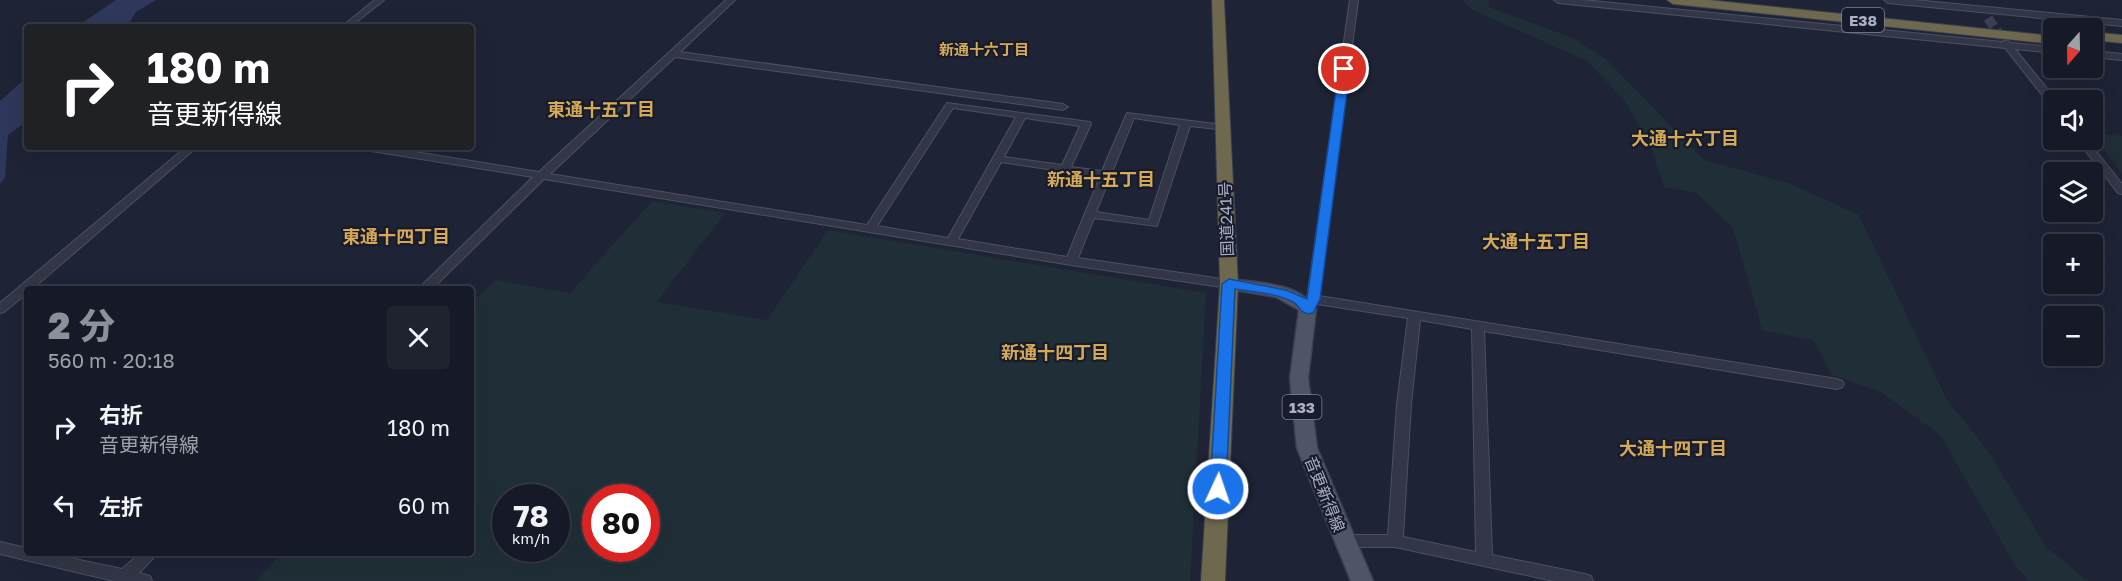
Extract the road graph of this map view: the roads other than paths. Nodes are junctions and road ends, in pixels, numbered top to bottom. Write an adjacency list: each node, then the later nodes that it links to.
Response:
1 (380, 0): 13 (street)
2 (731, 0): 22 (street)
3 (1218, 0): 29 (highway, 国道241号)
4 (1354, 0): 46 (street)
5 (1558, 0): 9 (street)
6 (1734, 0): 14 (highway, E38)
7 (1888, 0): 10 (street)
8 (1974, 0): 10 (street)
9 (1678, 5): 16 (highway, E38); 18 (street)
10 (1981, 8): 11 (street); 12 (street)
11 (1988, 18)
12 (2122, 23)
13 (349, 24)
14 (2043, 31)
15 (2103, 37): 17 (highway)
16 (2043, 39)
17 (2122, 39)
18 (2004, 41): 21 (street); 25 (street)
19 (2103, 45): 20 (highway)
20 (2122, 47)
21 (2043, 48)
22 (675, 54): 26 (street); 35 (street)
23 (2103, 55): 24 (street)
24 (2122, 57)
25 (2043, 90)
26 (1063, 107)
27 (1022, 116): 33 (street); 34 (street); 39 (street)
28 (1186, 123): 29 (street); 36 (street); 38 (street)
29 (1223, 128): 42 (highway, 国道241号)
30 (188, 150): 43 (street)
31 (384, 150): 35 (street)
32 (2090, 150): 37 (street)
33 (999, 159): 34 (street); 40 (street)
34 (1065, 169): 36 (street)
35 (542, 175): 39 (street); 44 (street)
36 (1107, 176): 38 (street)
37 (2122, 191)
38 (1090, 214): 41 (street)
39 (870, 228): 40 (street)
40 (952, 240): 41 (street)
41 (1071, 261): 42 (street)
42 (1229, 284): 46 (main road); 60 (highway, 国道241号)
43 (27, 286)
44 (427, 286)
45 (24, 289): 47 (street)
46 (1311, 304): 48 (street); 51 (main road, 音更新得線 / 133)
47 (0, 309)
48 (1414, 316): 49 (street); 52 (street)
49 (1478, 327): 50 (street); 57 (street)
50 (1837, 384)
51 (1344, 541): 52 (street); 61 (main road, 音更新得線 / 133)
52 (1395, 541): 57 (street)
53 (0, 548): 54 (street)
54 (24, 554)
55 (31, 556): 58 (street)
56 (147, 556): 58 (street)
57 (1484, 560): 62 (street)
58 (122, 579): 59 (street)
59 (144, 581)
60 (1213, 581)
61 (1362, 581)
62 (1585, 581)

